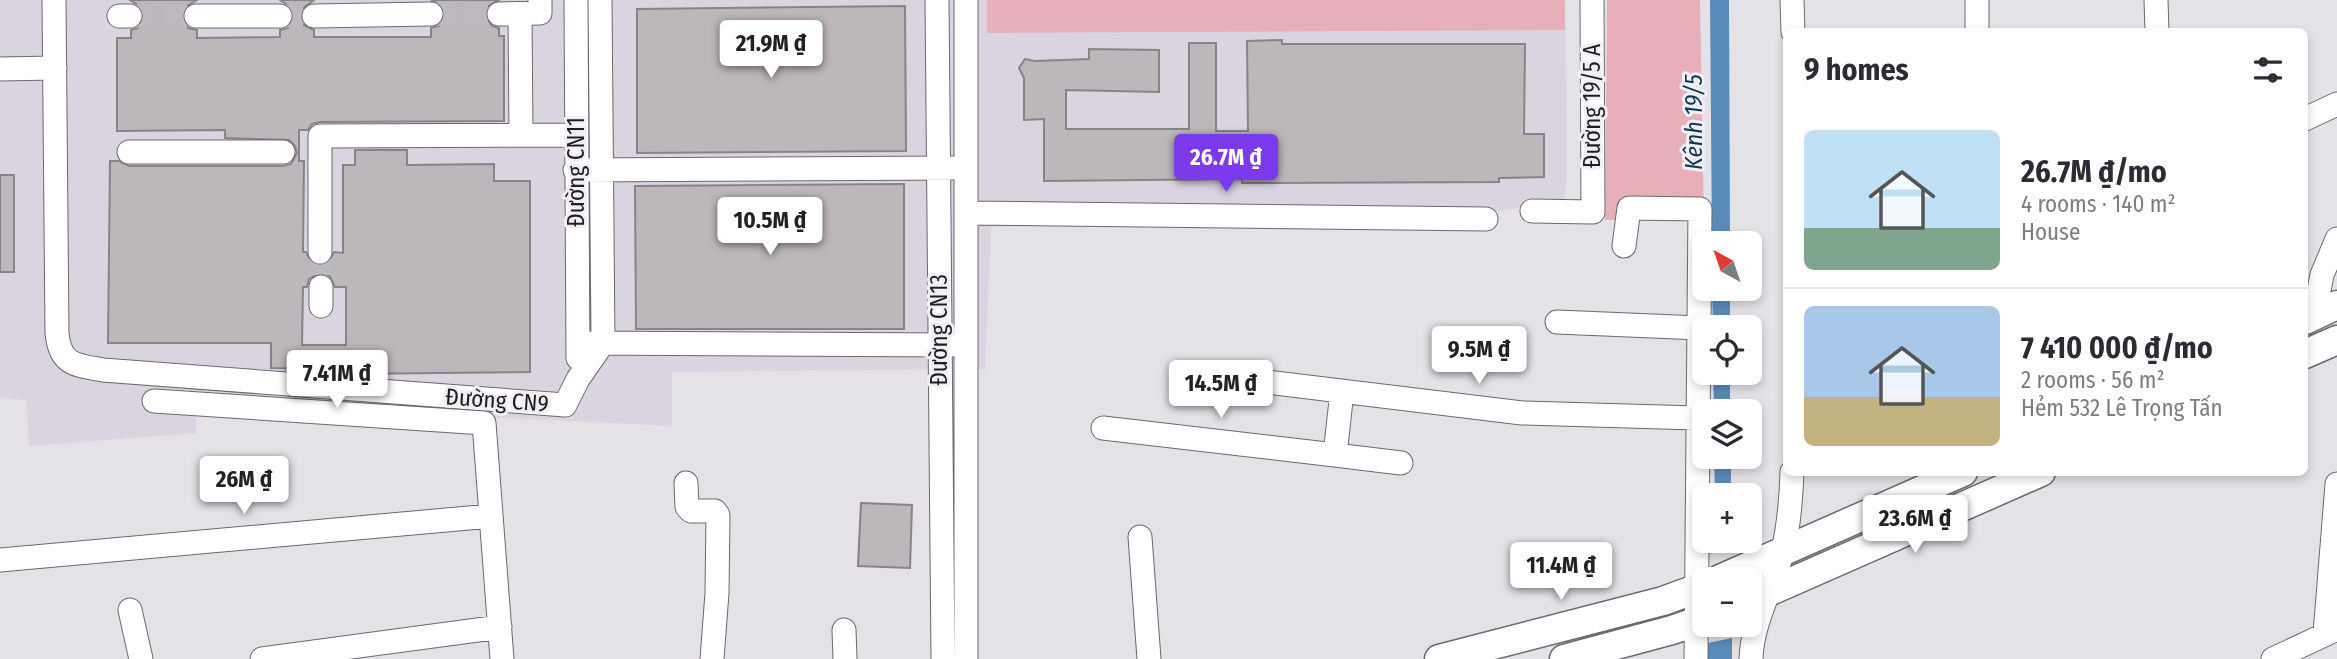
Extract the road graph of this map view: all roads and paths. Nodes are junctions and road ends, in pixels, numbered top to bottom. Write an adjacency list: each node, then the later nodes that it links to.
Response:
1 (54, 0): 18 (street, Đường CN9)
2 (600, 0): 29 (street, Đường CN11)
3 (937, 0): 26 (street, Đường CN13)
4 (966, 0): 27 (street, Đường CN13)
5 (1592, 0): 30 (street, Đường 19/5 A)
6 (1793, 0): 15 (street)
7 (1977, 0): 16 (street)
8 (2156, 0): 17 (street)
9 (575, 6): 10 (street); 23 (street, Đường CN11)
10 (525, 10): 22 (street)
11 (431, 14): 14 (street)
12 (196, 16): 13 (street)
13 (280, 16)
14 (314, 16)
15 (1793, 28)
16 (1977, 28)
17 (2157, 28)
18 (55, 68): 19 (street); 46 (street, Đường CN9)
19 (0, 69)
20 (2337, 104): 21 (street)
21 (2308, 118)
22 (521, 135): 23 (street); 25 (street)
23 (575, 135): 28 (street, Đường CN11)
24 (128, 152): 25 (street)
25 (301, 152): 35 (street)
26 (939, 168): 27 (street); 29 (street); 44 (street, Đường CN13)
27 (967, 168): 31 (street, Đường CN13)
28 (575, 170): 29 (street); 41 (street, Đường CN11)
29 (601, 170): 42 (street, Đường CN11)
30 (1532, 211)
31 (967, 214): 32 (street); 43 (street, Đường CN13)
32 (1486, 219)
33 (2337, 240): 36 (street)
34 (1624, 246): 37 (street)
35 (320, 252)
36 (2319, 313)
37 (1700, 315)
38 (1557, 321): 39 (street)
39 (1692, 328)
40 (2337, 340): 45 (main road)
41 (578, 343): 42 (street); 46 (street, Đường CN11)
42 (603, 343): 44 (street); 46 (street, Đường CN9)
43 (965, 345): 44 (street); 52 (street, Đường CN13)
44 (939, 346): 53 (street, Đường CN13)
45 (2308, 353)
46 (578, 379)
47 (1259, 381): 48 (street)
48 (1342, 391): 50 (street); 54 (street)
49 (154, 401): 62 (street)
50 (1692, 418)
51 (1103, 428): 54 (street)
52 (965, 432): 53 (street); 84 (street, Đường CN13)
53 (940, 434): 83 (street, Đường CN13)
54 (1335, 455): 55 (street)
55 (1401, 463)
56 (1700, 469): 66 (street)
57 (1792, 476): 64 (street)
58 (1955, 476): 64 (main road)
59 (2031, 476): 70 (main road)
60 (686, 483): 81 (street)
61 (2337, 484): 75 (street)
62 (491, 516): 65 (street); 73 (street)
63 (1140, 537): 85 (street)
64 (1783, 552): 67 (main road); 69 (street)
65 (0, 560)
66 (1706, 567)
67 (1748, 567)
68 (1692, 591): 86 (main road)
69 (1762, 592)
70 (1762, 595)
71 (130, 610): 78 (street)
72 (1692, 622): 87 (main road)
73 (500, 627): 79 (street); 80 (street)
74 (844, 630): 82 (street)
75 (2331, 632): 90 (street)
76 (1698, 637): 88 (street)
77 (1752, 637): 89 (street)
78 (141, 659)
79 (262, 659)
80 (502, 659)
81 (712, 659)
82 (845, 659)
83 (943, 659)
84 (966, 659)
85 (1149, 659)
86 (1438, 659)
87 (1564, 659)
88 (1696, 659)
89 (1751, 659)
90 (2273, 659)

